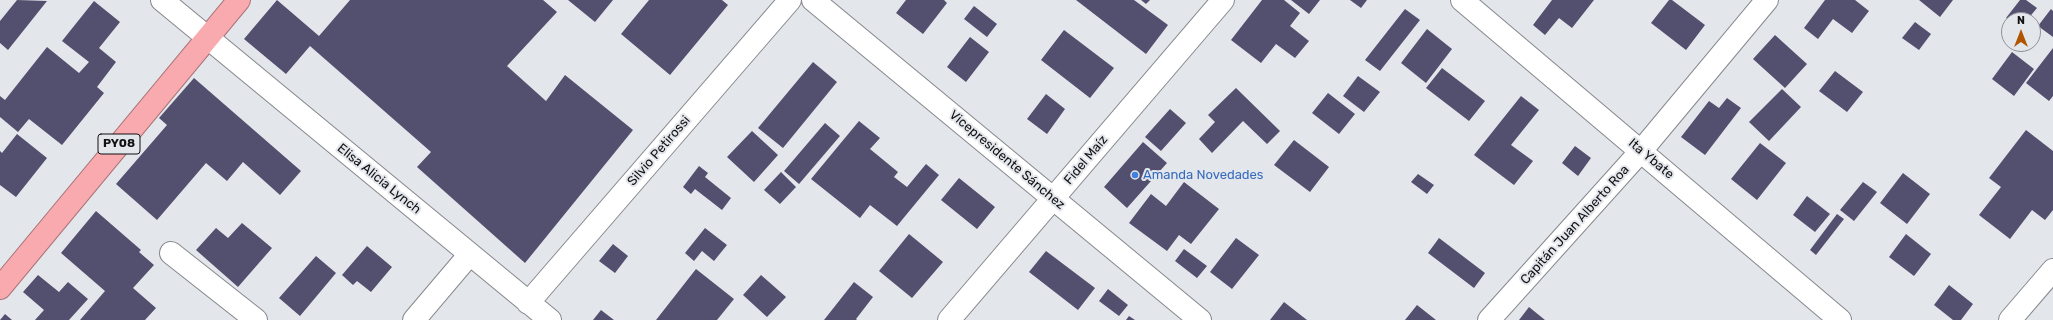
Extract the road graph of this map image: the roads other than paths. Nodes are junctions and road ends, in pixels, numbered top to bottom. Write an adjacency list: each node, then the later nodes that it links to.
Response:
1 (162, 0): 8 (street, Elisa Alicia Lynch)
2 (239, 0): 8 (highway, PY08)
3 (790, 0): 15 (street, Silvio Petirossi)
4 (813, 0): 10 (street, Vicepresidente Sánchez)
5 (1223, 0): 10 (street, Fidel Maíz)
6 (1462, 0): 9 (street, Ita Ybate)
7 (1767, 0): 9 (street, Capitán Juan Alberto Roa)
8 (207, 38): 12 (street, Elisa Alicia Lynch); 14 (highway, PY08)
9 (1641, 151): 21 (street, Capitán Juan Alberto Roa); 22 (street, Ita Ybate)
10 (1054, 198): 19 (street, Fidel Maíz); 20 (street, Vicepresidente Sánchez)
11 (171, 253): 16 (street)
12 (470, 254): 15 (street, Elisa Alicia Lynch); 17 (street)
13 (2053, 270): 23 (street)
14 (0, 288)
15 (528, 302): 18 (street, Elisa Alicia Lynch)
16 (256, 320)
17 (414, 320)
18 (550, 320)
19 (949, 320)
20 (1200, 320)
21 (1489, 320)
22 (1840, 320)
23 (2010, 320)

